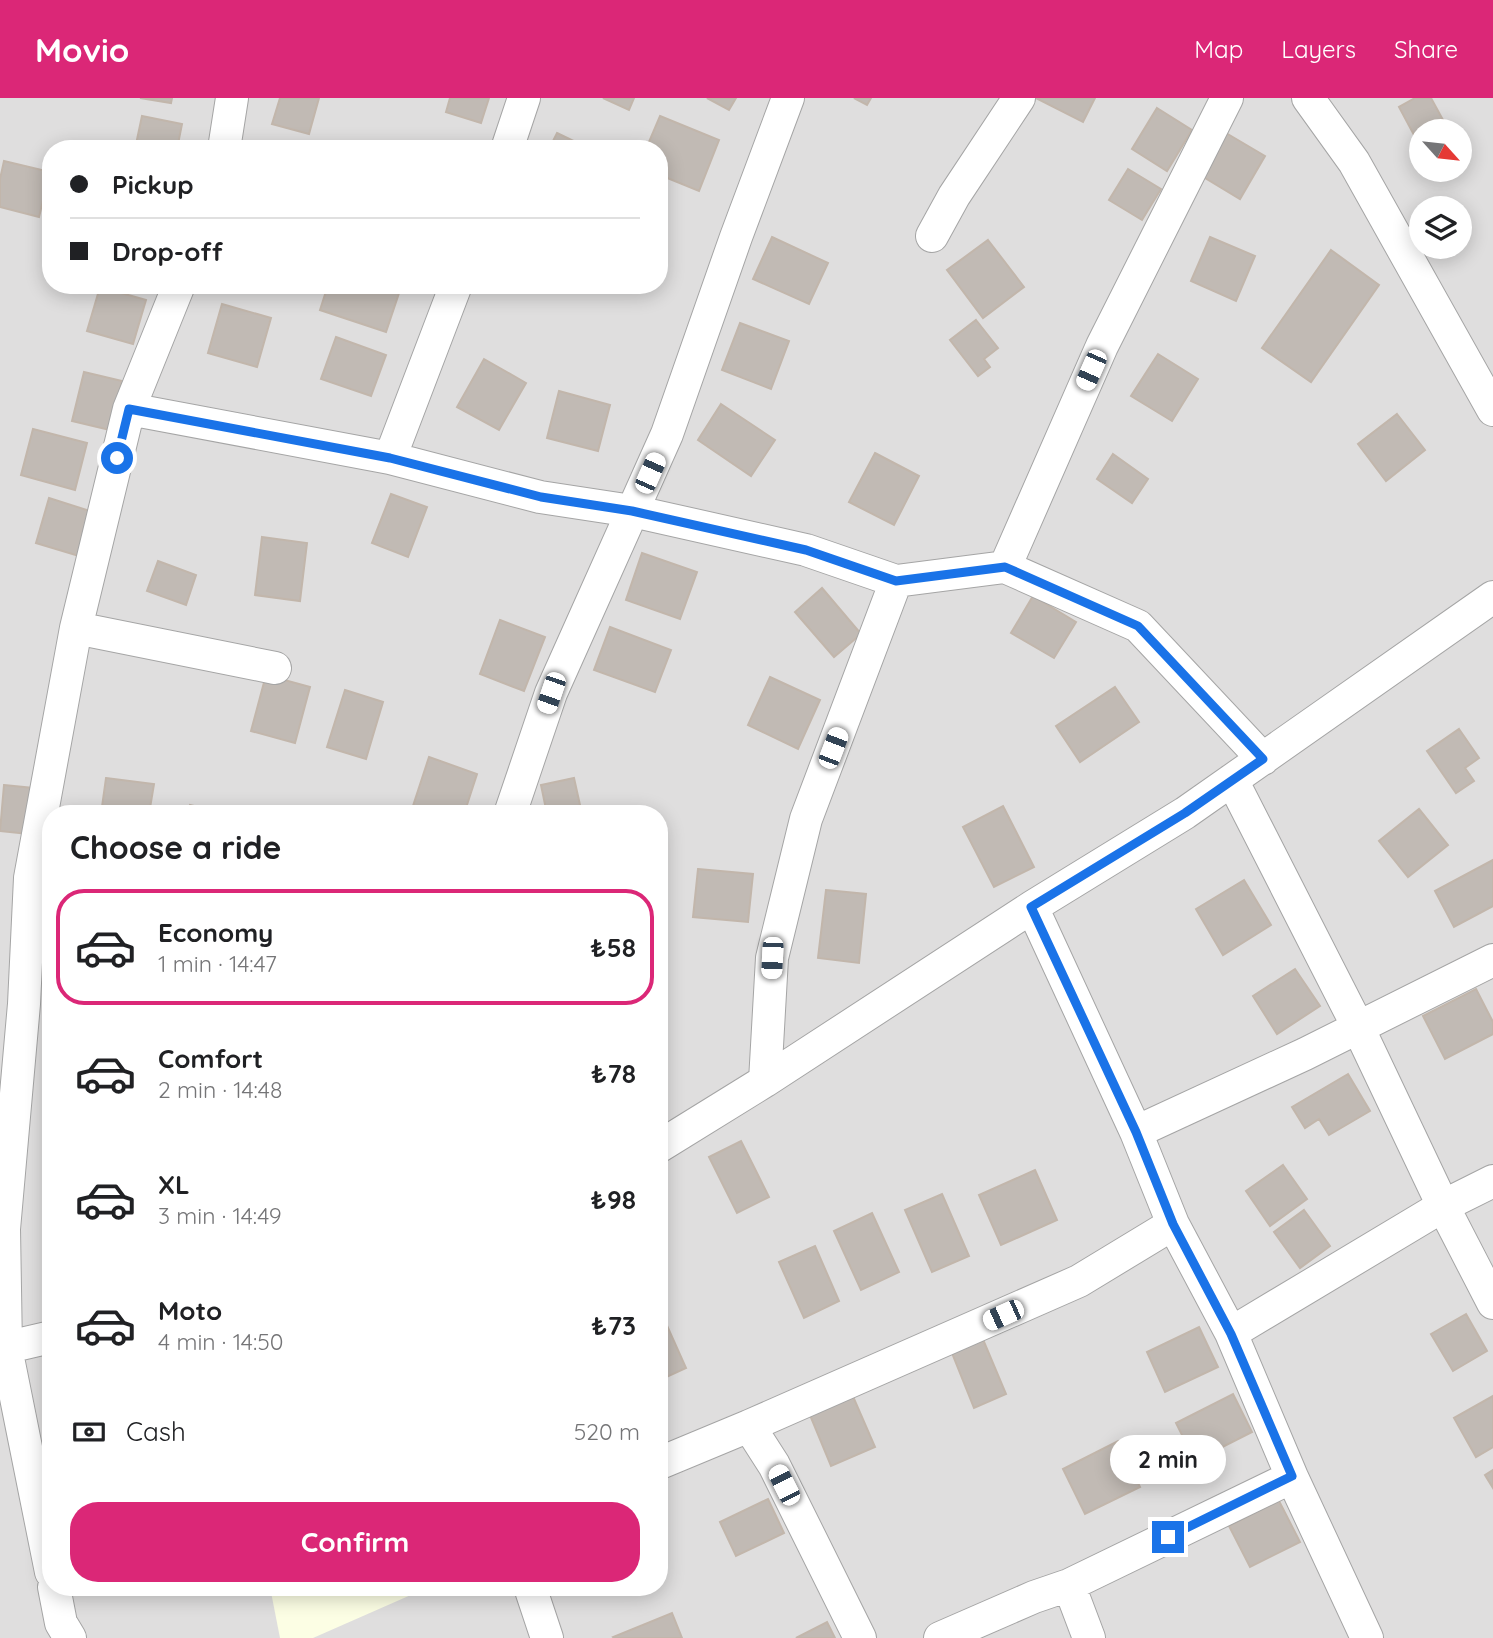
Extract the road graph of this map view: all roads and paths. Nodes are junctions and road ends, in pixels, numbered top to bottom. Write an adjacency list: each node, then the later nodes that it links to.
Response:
1 (232, 98): 7 (street)
2 (524, 98): 8 (street)
3 (789, 98): 15 (street)
4 (1019, 98): 9 (street)
5 (1227, 98): 16 (street)
6 (1307, 98): 13 (street)
7 (225, 140)
8 (510, 140)
9 (932, 236)
10 (175, 294): 12 (street)
11 (453, 294): 14 (street)
12 (129, 409): 14 (street); 19 (street)
13 (1493, 410)
14 (390, 458): 15 (street)
15 (632, 511): 17 (street); 24 (street)
16 (1005, 567): 17 (street); 21 (street)
17 (896, 581): 30 (street)
18 (1493, 597): 21 (street)
19 (76, 628): 20 (street); 23 (street)
20 (275, 668)
21 (1263, 759): 22 (street)
22 (1232, 780): 26 (street); 29 (street)
23 (43, 805)
24 (513, 805)
25 (42, 813): 28 (street)
26 (1031, 907): 30 (street); 31 (street)
27 (1493, 960): 29 (street)
28 (37, 1007): 39 (street)
29 (1358, 1027): 31 (street); 34 (street)
30 (765, 1081): 32 (street)
31 (1136, 1132): 35 (street)
32 (668, 1141)
33 (1493, 1181): 34 (street)
34 (1443, 1206): 36 (street); 37 (street)
35 (1173, 1224): 37 (street); 40 (street)
36 (1493, 1303)
37 (1231, 1334): 42 (street)
38 (42, 1339): 39 (street)
39 (3, 1348): 43 (street)
40 (750, 1426): 41 (street); 49 (street)
41 (668, 1460)
42 (1292, 1476): 44 (street); 52 (street)
43 (42, 1530)
44 (1069, 1585): 50 (street); 51 (street)
45 (56, 1596): 47 (street)
46 (533, 1596): 48 (street)
47 (70, 1638)
48 (547, 1638)
49 (860, 1638)
50 (940, 1638)
51 (1089, 1638)
52 (1367, 1638)

